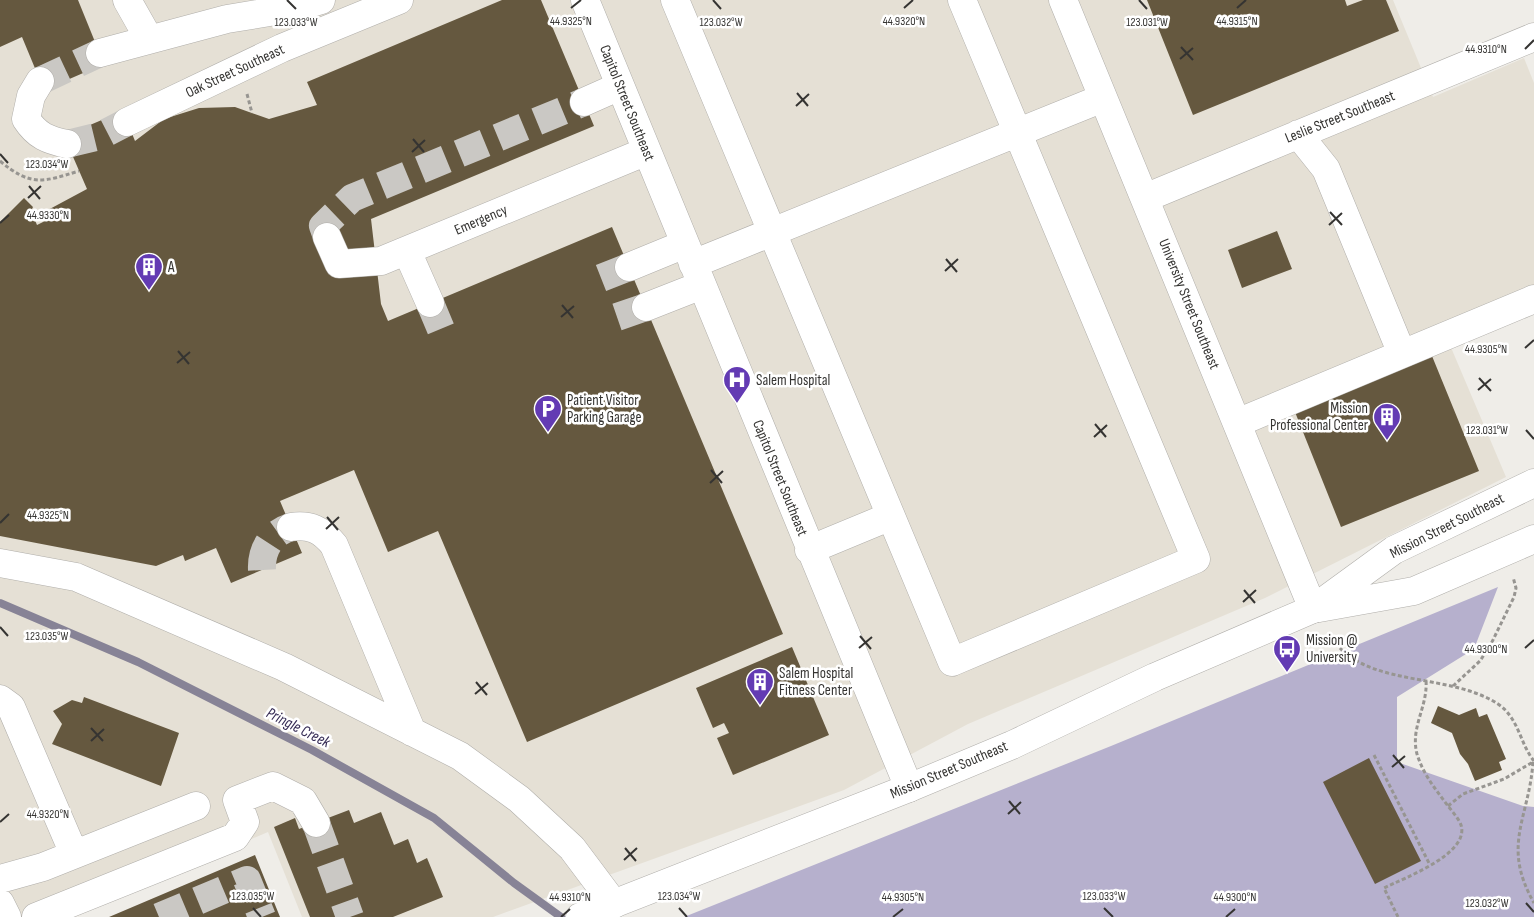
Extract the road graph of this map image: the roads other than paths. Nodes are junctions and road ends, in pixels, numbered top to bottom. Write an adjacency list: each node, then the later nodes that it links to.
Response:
1 (127, 0): 9 (street)
2 (321, 0): 9 (street)
3 (399, 0): 15 (street, Oak Street Southeast)
4 (585, 0): 12 (street, Capitol Street Southeast)
5 (675, 0): 21 (street)
6 (962, 0): 16 (street)
7 (1063, 0): 13 (street, University Street Southeast)
8 (1534, 37): 17 (street, Leslie Street Southeast)
9 (149, 39): 10 (street)
10 (100, 53)
11 (40, 81): 18 (street)
12 (620, 86): 14 (street); 19 (street, Capitol Street Southeast)
13 (1103, 98): 16 (street); 20 (street, University Street Southeast)
14 (584, 102)
15 (127, 122)
16 (1017, 132): 21 (street); 32 (street)
17 (1298, 134): 20 (street, Leslie Street Southeast); 29 (street)
18 (68, 144)
19 (646, 151): 23 (street, Emergency); 24 (street, Capitol Street Southeast)
20 (1145, 198): 30 (street, University Street Southeast)
21 (772, 231): 24 (street); 32 (street)
22 (327, 237): 23 (street, Emergency)
23 (407, 251): 27 (street)
24 (693, 264): 25 (street); 28 (street); 35 (street, Capitol Street Southeast)
25 (629, 267)
26 (1534, 298): 29 (street)
27 (430, 303)
28 (646, 307)
29 (1402, 354): 30 (street)
30 (1237, 423): 37 (street, University Street Southeast)
31 (1534, 483): 37 (street, Mission Street Southeast)
32 (891, 516): 35 (street)
33 (291, 527): 39 (street)
34 (1534, 539): 37 (street, Mission Street Southeast)
35 (809, 550): 40 (street, Capitol Street Southeast)
36 (0, 563): 39 (street)
37 (1313, 609): 40 (street, Mission Street Southeast)
38 (0, 699): 43 (street)
39 (412, 732): 46 (street)
40 (909, 788): 46 (street, Mission Street Southeast)
41 (196, 806): 43 (street)
42 (316, 823): 49 (street)
43 (74, 854): 44 (street)
44 (0, 879)
45 (0, 903): 48 (street)
46 (614, 904): 47 (street, Mission Street Southeast)
47 (582, 916)
48 (7, 917)
49 (36, 917)

